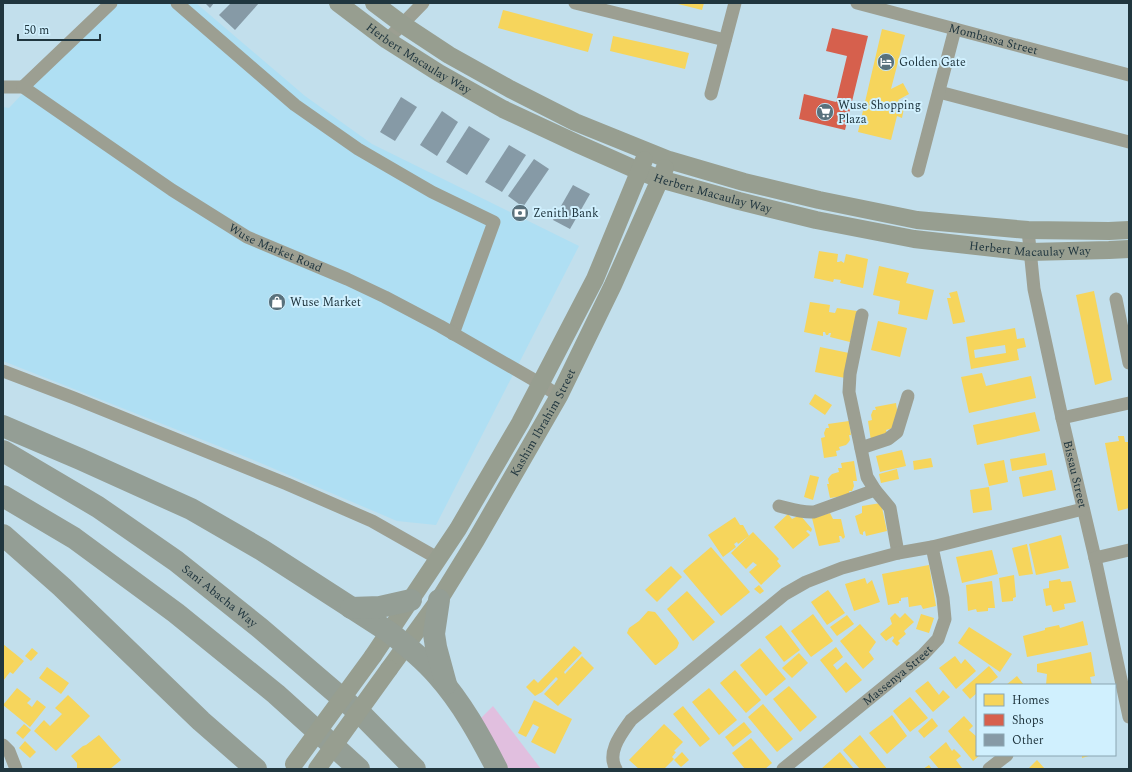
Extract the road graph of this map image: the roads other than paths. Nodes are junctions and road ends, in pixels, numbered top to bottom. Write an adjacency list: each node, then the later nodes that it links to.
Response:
1 (111, 3): 15 (street)
2 (177, 3): 30 (street)
3 (338, 3): 11 (main road, Herbert Macaulay Way)
4 (374, 3): 9 (main road, Herbert Macaulay Way)
5 (423, 3): 9 (street)
6 (574, 3): 12 (street)
7 (735, 3): 12 (street)
8 (857, 3): 10 (street, Mombassa Street)
9 (402, 24): 11 (street); 19 (main road, Herbert Macaulay Way)
10 (955, 29): 13 (street, Mombassa Street); 16 (street)
11 (387, 40): 21 (main road, Herbert Macaulay Way)
12 (725, 40): 17 (street)
13 (1129, 75)
14 (3, 87): 15 (street)
15 (23, 87): 30 (street, Wuse Market Road)
16 (939, 92): 18 (street); 22 (street)
17 (711, 94)
18 (1129, 142)
19 (647, 152): 20 (main road, Herbert Macaulay Way); 21 (main road, Kashim Ibrahim Street)
20 (669, 160): 23 (main road, Kashim Ibrahim Street); 24 (main road, Herbert Macaulay Way)
21 (640, 171): 23 (main road, Herbert Macaulay Way); 33 (main road, Kashim Ibrahim Street)
22 (918, 171)
23 (660, 179): 27 (main road, Herbert Macaulay Way); 34 (main road, Kashim Ibrahim Street)
24 (1028, 230): 25 (main road, Herbert Macaulay Way); 27 (street, Bissau Street)
25 (1129, 230)
26 (1129, 249): 27 (main road, Herbert Macaulay Way)
27 (1029, 252): 37 (street, Bissau Street)
28 (1116, 299): 31 (street)
29 (862, 315): 39 (street)
30 (453, 334): 33 (street, Wuse Market Road)
31 (1129, 363)
32 (3, 371): 50 (street)
33 (541, 384): 34 (street, Wuse Market Road); 50 (main road, Kashim Ibrahim Street)
34 (559, 396): 52 (main road, Kashim Ibrahim Street)
35 (908, 396): 39 (street)
36 (1129, 403): 37 (street)
37 (1062, 418): 44 (street, Bissau Street)
38 (3, 426): 53 (highway)
39 (861, 448): 41 (street)
40 (3, 452): 67 (highway, Sani Abacha Way)
41 (875, 490): 43 (street); 48 (street)
42 (3, 496): 66 (highway)
43 (779, 506)
44 (1083, 508): 46 (street); 49 (street, Bissau Street)
45 (3, 535): 61 (highway)
46 (932, 547): 48 (street); 70 (street, Massenya Street)
47 (1129, 550): 49 (street)
48 (898, 553): 69 (street)
49 (1095, 558): 56 (street, Bissau Street)
50 (439, 559): 51 (main road, Kashim Ibrahim Street)
51 (411, 600): 53 (highway); 54 (main road, Kashim Ibrahim Street)
52 (439, 600): 55 (main road, Kashim Ibrahim Street); 57 (highway)
53 (351, 608): 54 (highway)
54 (389, 632): 55 (highway); 62 (main road, Kashim Ibrahim Street, bridge)
55 (406, 645): 57 (highway); 65 (main road, Kashim Ibrahim Street, bridge)
56 (1118, 686): 58 (street, Bissau Street)
57 (447, 687): 68 (highway)
58 (1129, 717)
59 (3, 745): 63 (street)
60 (1006, 756): 71 (street)
61 (239, 760): 64 (highway)
62 (292, 766)
63 (16, 769)
64 (256, 769)
65 (317, 769)
66 (359, 769)
67 (415, 769)
68 (497, 769)
69 (616, 769)
70 (783, 769)
71 (989, 769)

